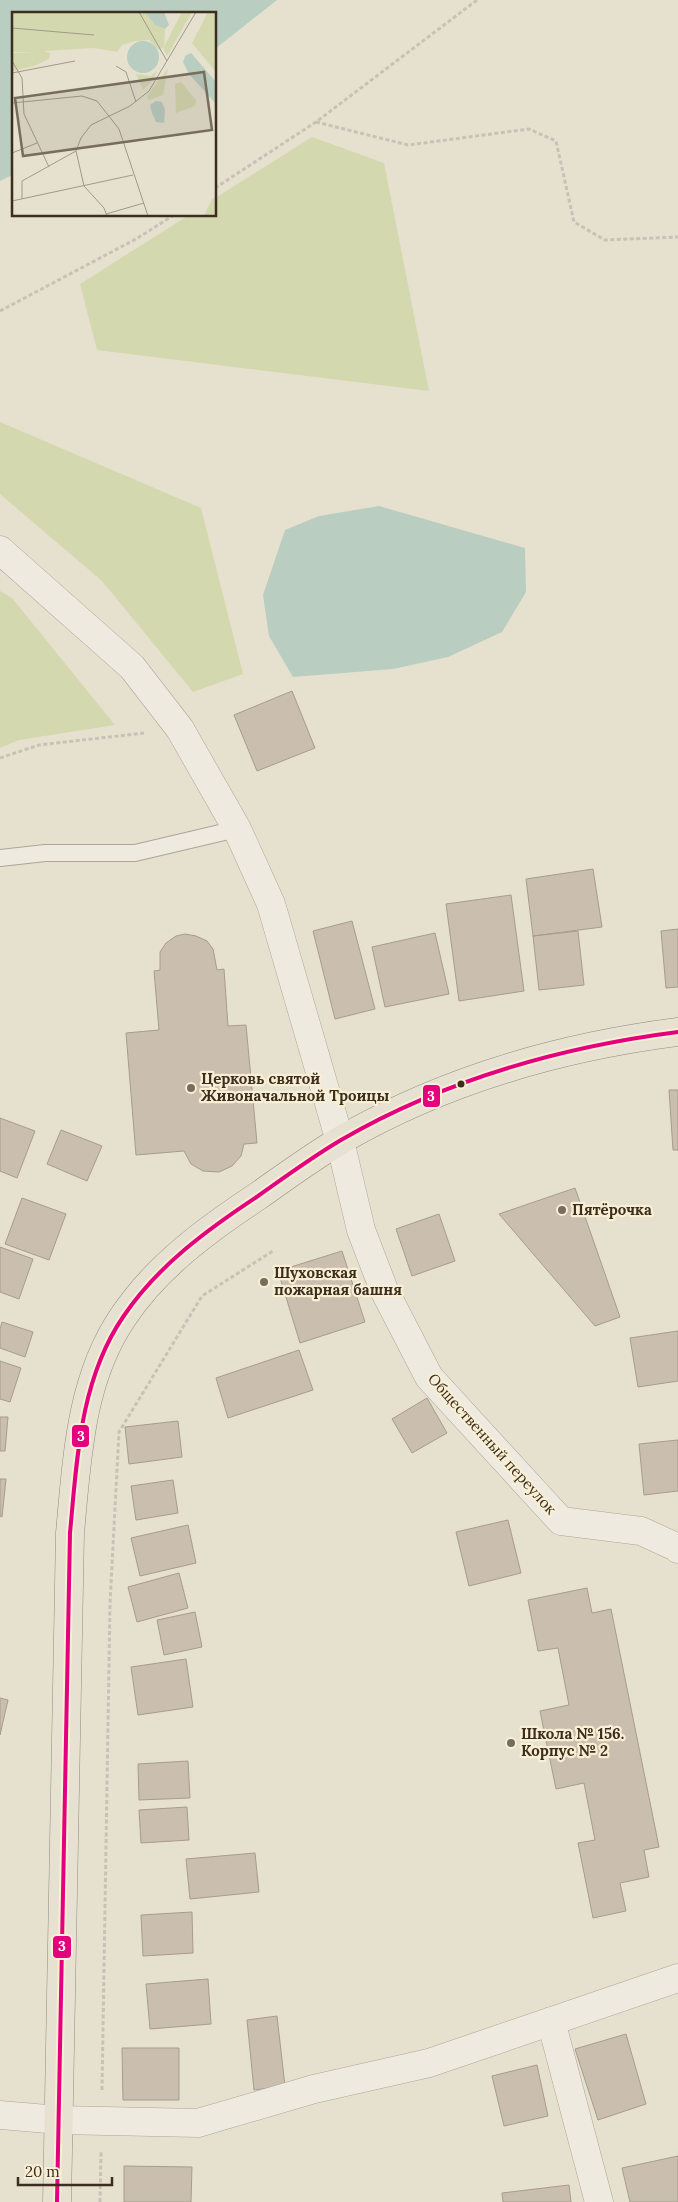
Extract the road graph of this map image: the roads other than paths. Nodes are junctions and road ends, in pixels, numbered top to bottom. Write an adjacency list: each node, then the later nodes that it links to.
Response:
1 (0, 550): 2 (street, Общественный переулок)
2 (237, 829): 3 (lane); 5 (street, Общественный переулок)
3 (0, 858)
4 (678, 1032): 5 (main road)
5 (340, 1141): 6 (street, Общественный переулок); 10 (main road)
6 (678, 1550)
7 (678, 1978): 8 (street)
8 (551, 2021): 10 (street); 12 (street)
9 (0, 2115): 10 (street)
10 (59, 2120): 11 (main road)
11 (57, 2202)
12 (599, 2202)

